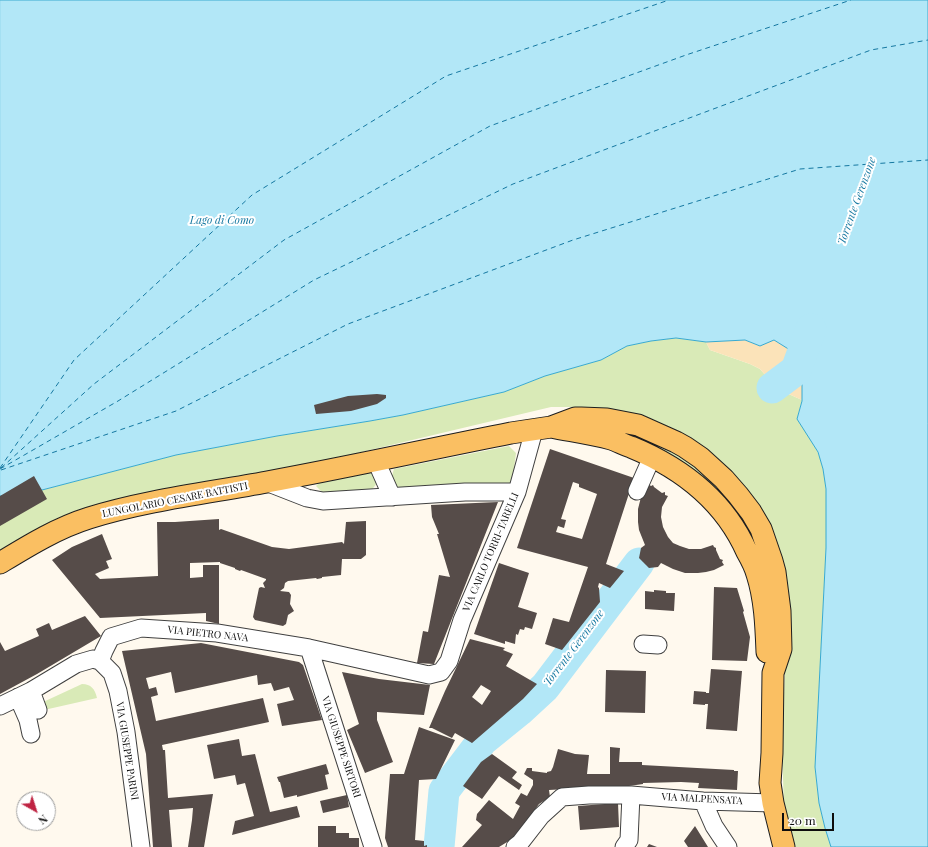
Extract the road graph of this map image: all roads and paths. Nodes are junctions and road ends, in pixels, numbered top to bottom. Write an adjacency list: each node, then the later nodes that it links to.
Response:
1 (542, 428): 2 (main road); 3 (main road, LUNGOLARIO CESARE BATTISTI); 6 (street, VIA CARLO TORRI-TARELLI); 12 (main road)
2 (652, 457): 5 (street); 12 (main road)
3 (376, 461): 4 (main road, LUNGOLARIO CESARE BATTISTI); 7 (street)
4 (266, 482): 7 (street); 8 (main road, LUNGOLARIO CESARE BATTISTI)
5 (637, 491)
6 (517, 492): 7 (street); 11 (street, VIA CARLO TORRI-TARELLI)
7 (392, 497)
8 (0, 563)
9 (309, 648): 10 (street, VIA PIETRO NAVA); 11 (street, VIA PIETRO NAVA); 22 (street, VIA GIUSEPPE SIRTORI)
10 (100, 661): 13 (street); 21 (street, VIA GIUSEPPE PARINI)
11 (441, 672)
12 (773, 673): 19 (main road)
13 (24, 694): 14 (street); 15 (street); 16 (street)
14 (0, 706)
15 (38, 710)
16 (31, 734)
17 (631, 795): 18 (street, VIA MALPENSATA); 20 (street, VIA MALPENSATA); 23 (street)
18 (703, 801): 19 (street, VIA MALPENSATA); 24 (street)
19 (773, 803): 25 (main road)
20 (521, 846)
21 (141, 847)
22 (373, 847)
23 (624, 847)
24 (728, 847)
25 (784, 847)

